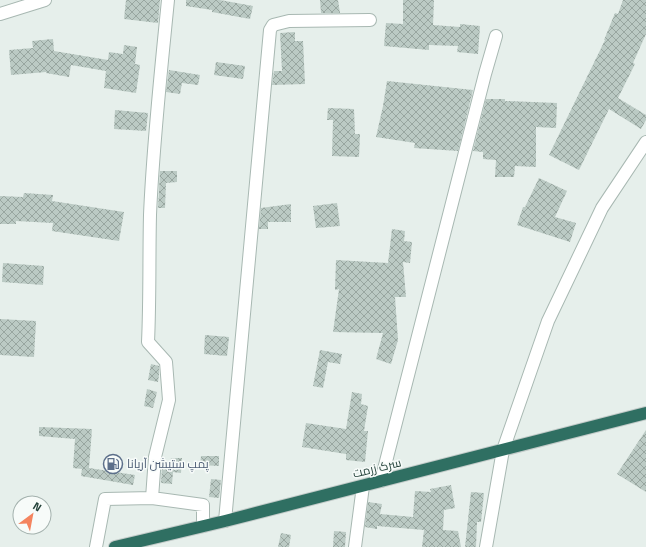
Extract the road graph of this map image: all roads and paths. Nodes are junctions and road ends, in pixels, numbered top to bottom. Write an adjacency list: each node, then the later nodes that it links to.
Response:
1 (45, 0): 3 (street)
2 (168, 0): 11 (street)
3 (0, 14)
4 (370, 20): 12 (street)
5 (496, 36): 9 (street)
6 (646, 142): 8 (street)
7 (646, 413): 8 (highway, سرک زرمت)
8 (503, 450): 9 (highway, سرک زرمت); 17 (street)
9 (381, 481): 10 (highway, سرک زرمت)
10 (363, 486): 12 (highway, سرک زرمت); 16 (street)
11 (152, 498): 13 (street); 15 (street)
12 (225, 521): 13 (highway, سرک زرمت)
13 (203, 526): 14 (highway, سرک زرمت)
14 (120, 546)
15 (96, 547)
16 (355, 547)
17 (486, 547)

